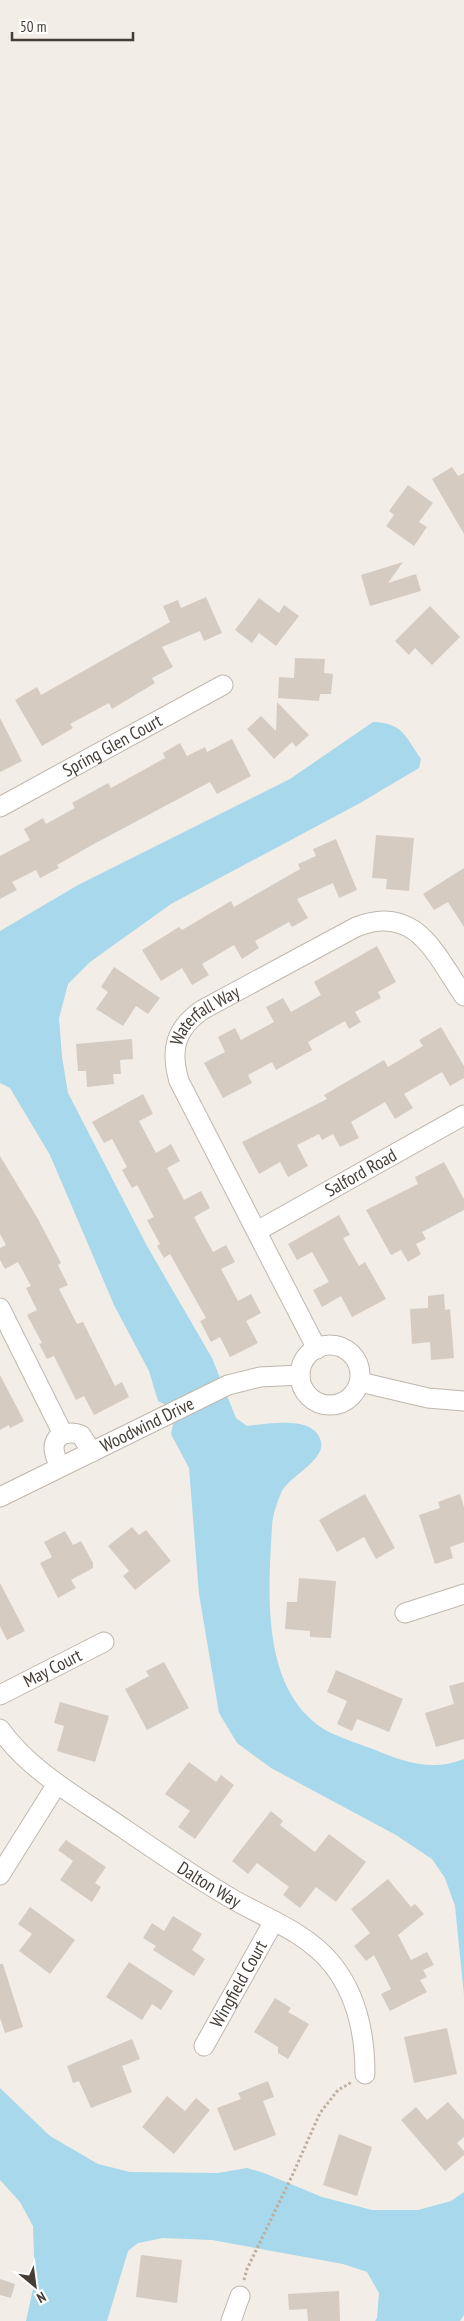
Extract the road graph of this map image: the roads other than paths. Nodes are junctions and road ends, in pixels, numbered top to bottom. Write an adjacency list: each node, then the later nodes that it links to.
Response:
1 (223, 685): 2 (street, Spring Glen Court)
2 (0, 807)
3 (464, 996): 5 (street, Waterfall Way)
4 (464, 1115): 5 (street, Salford Road)
5 (257, 1232): 8 (street, Waterfall Way)
6 (0, 1308): 7 (street)
7 (7, 1341): 12 (street)
8 (317, 1349): 9 (street); 10 (street)
9 (300, 1375): 10 (street); 13 (street, Woodwind Drive)
10 (360, 1382): 11 (street)
11 (464, 1401)
12 (62, 1434): 13 (street); 14 (street)
13 (92, 1452): 14 (street, Woodwind Drive)
14 (60, 1467): 15 (street, Woodwind Drive)
15 (0, 1497)
16 (464, 1594): 17 (street)
17 (405, 1614)
18 (104, 1642): 19 (street, May Court)
19 (0, 1695)
20 (0, 1729): 21 (street, Dalton Way)
21 (57, 1784): 22 (street); 23 (street, Dalton Way)
22 (0, 1874)
23 (274, 1921): 24 (street, Wingfield Court); 25 (street, Dalton Way)
24 (204, 2046)
25 (365, 2074)
26 (240, 2296): 27 (street)
27 (231, 2321)

